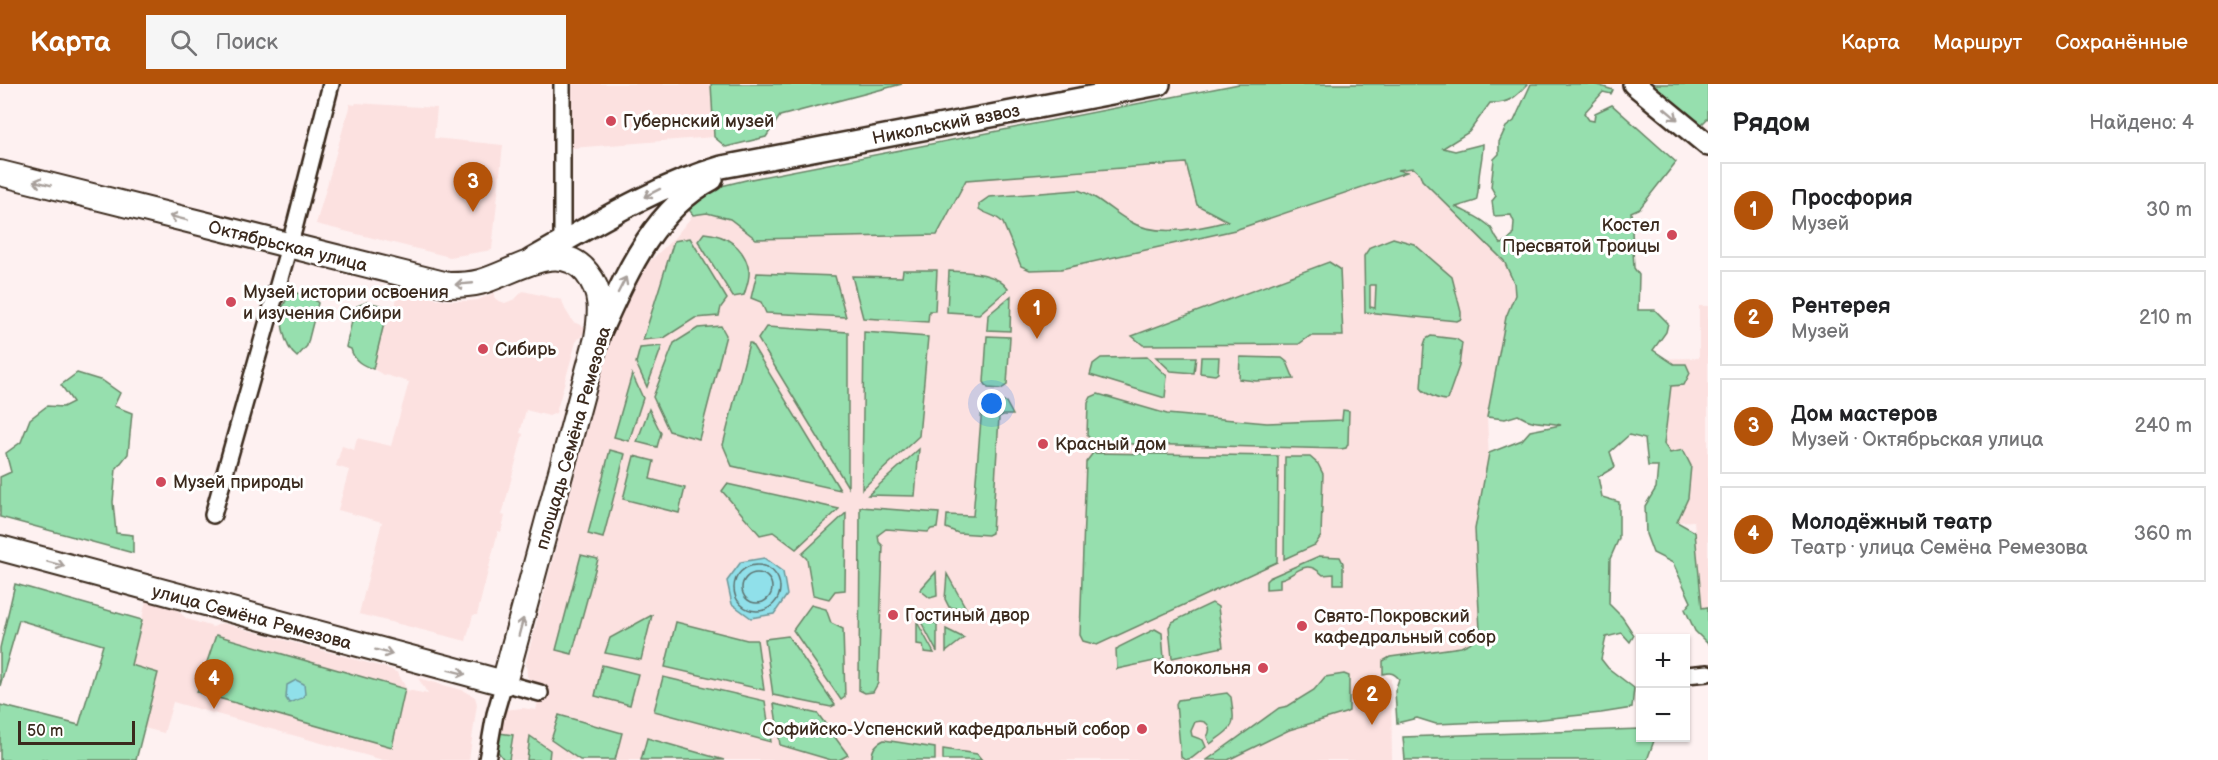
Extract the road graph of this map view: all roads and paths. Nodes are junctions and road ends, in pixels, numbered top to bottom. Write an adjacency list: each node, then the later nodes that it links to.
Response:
1 (331, 84): 9 (street)
2 (562, 84): 8 (street)
3 (1159, 84): 6 (main road, Никольский взвоз)
4 (1634, 84): 5 (main road, one-way to 5)
5 (1708, 145)
6 (768, 158): 8 (main road, Октябрьская улица, one-way to 8); 11 (main road, площадь Семёна Ремезова, one-way to 6)
7 (0, 173): 9 (main road, Октябрьская улица, one-way to 7)
8 (562, 242): 10 (main road, Октябрьская улица)
9 (290, 246): 10 (main road, Октябрьская улица, one-way to 9); 12 (street)
10 (520, 266): 11 (main road)
11 (597, 338): 16 (main road, площадь Семёна Ремезова, one-way to 11)
12 (213, 514)
13 (0, 548): 16 (main road, улица Семёна Ремезова, one-way to 16)
14 (1708, 673): 15 (street)
15 (1690, 675)
16 (504, 683): 17 (street); 18 (street)
17 (540, 693)
18 (487, 760)

